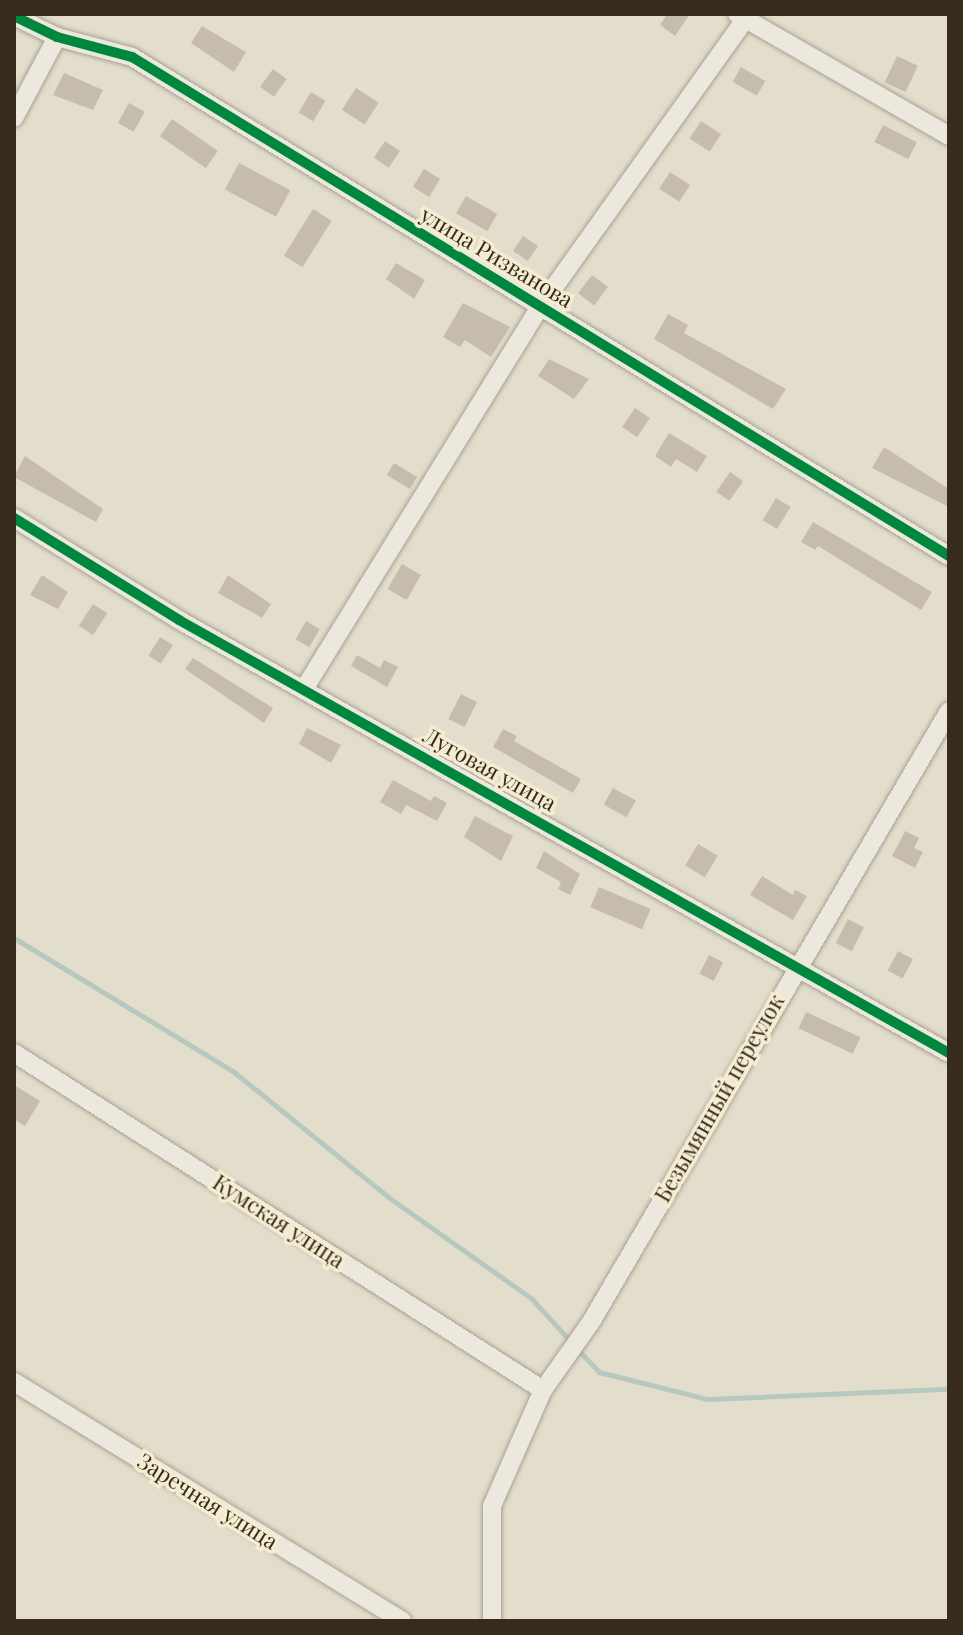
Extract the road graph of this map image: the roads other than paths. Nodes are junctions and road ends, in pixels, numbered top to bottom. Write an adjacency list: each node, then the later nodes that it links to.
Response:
1 (14, 15): 3 (street, улица Ризванова)
2 (744, 16): 5 (street); 6 (street)
3 (57, 37): 4 (street); 6 (street, улица Ризванова)
4 (14, 118)
5 (949, 136)
6 (540, 307): 8 (street, улица Ризванова); 9 (street)
7 (14, 518): 9 (street, Луговая улица)
8 (949, 556)
9 (304, 689): 11 (street, Луговая улица)
10 (949, 711): 11 (street, Безымянный переулок)
11 (793, 970): 13 (street, Луговая улица); 15 (street, Безымянный переулок)
12 (14, 1053): 15 (street, Кумская улица)
13 (949, 1053)
14 (14, 1382): 16 (street, Заречная улица)
15 (543, 1390): 17 (street, Безымянный переулок)
16 (402, 1621)
17 (492, 1621)

